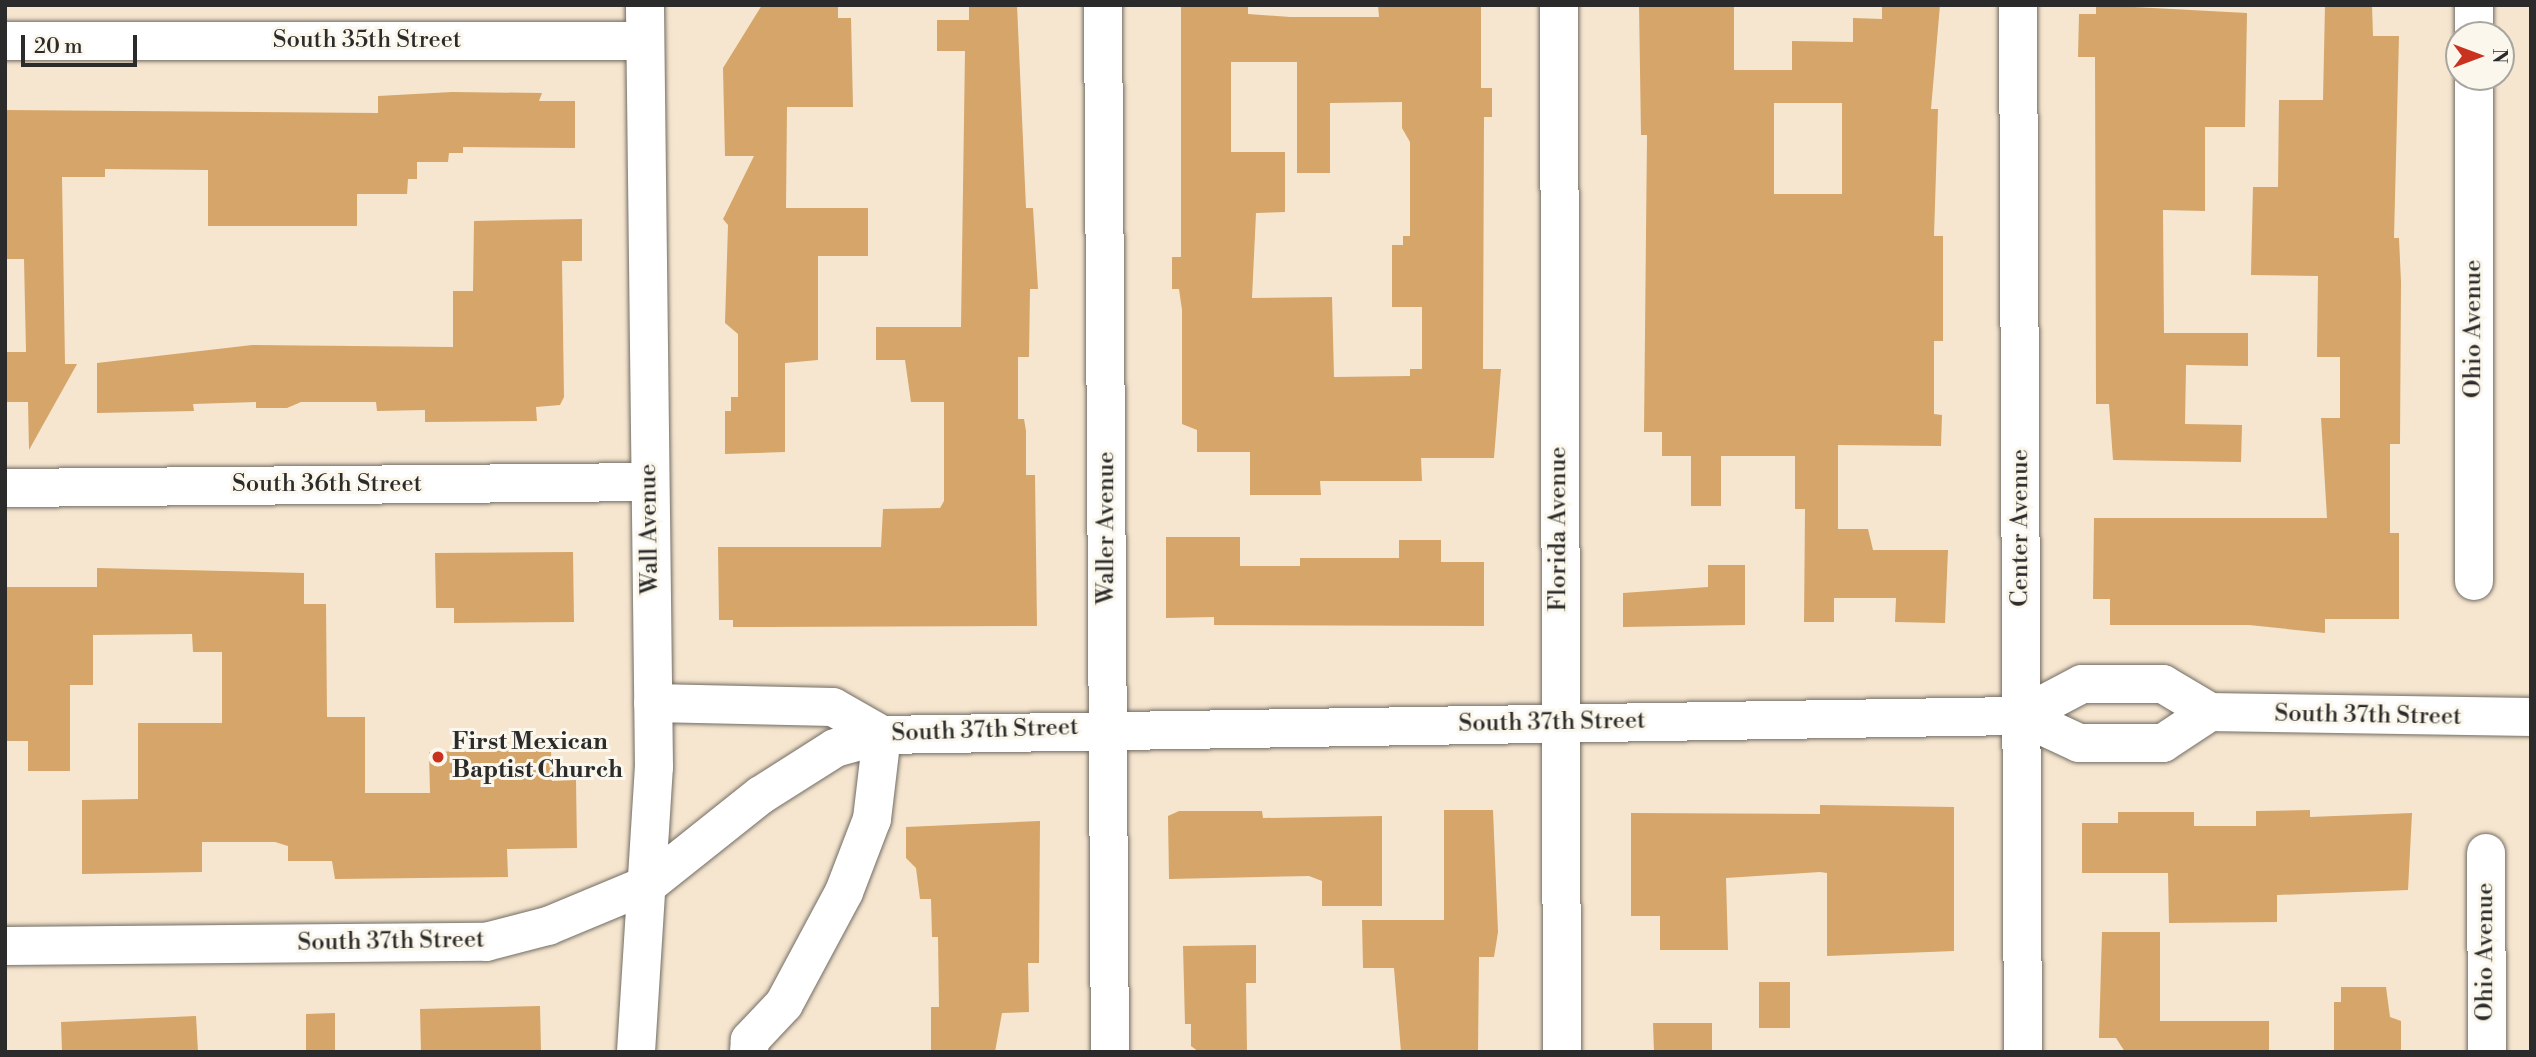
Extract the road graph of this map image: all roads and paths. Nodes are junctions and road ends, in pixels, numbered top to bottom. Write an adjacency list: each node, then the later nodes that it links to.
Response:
1 (1103, 5): 15 (street, Waller Avenue)
2 (1559, 5): 14 (street, Florida Avenue)
3 (2018, 5): 12 (street, Center Avenue)
4 (645, 23): 5 (street, South 35th Street); 7 (street, Wall Avenue)
5 (5, 41)
6 (2474, 91): 9 (street, Ohio Avenue)
7 (648, 482): 8 (street, South 36th Street); 10 (street, Wall Avenue)
8 (5, 488)
9 (2474, 581)
10 (653, 703): 16 (street); 18 (street, Wall Avenue)
11 (2210, 712): 12 (street, South 37th Street); 12 (street, South 37th Street); 13 (street, South 37th Street)
12 (2021, 716): 14 (street, South 37th Street); 24 (street, Center Avenue)
13 (2529, 720)
14 (1559, 724): 15 (street, South 37th Street); 23 (street, Florida Avenue)
15 (1109, 726): 16 (street, South 37th Street); 22 (street, Waller Avenue)
16 (882, 735): 18 (street, South 37th Street); 21 (street)
17 (2486, 853): 25 (street, Ohio Avenue)
18 (649, 884): 19 (street, South 37th Street); 20 (street, Wall Avenue)
19 (5, 946)
20 (636, 1052)
21 (749, 1052)
22 (1110, 1052)
23 (1562, 1052)
24 (2023, 1052)
25 (2487, 1052)

